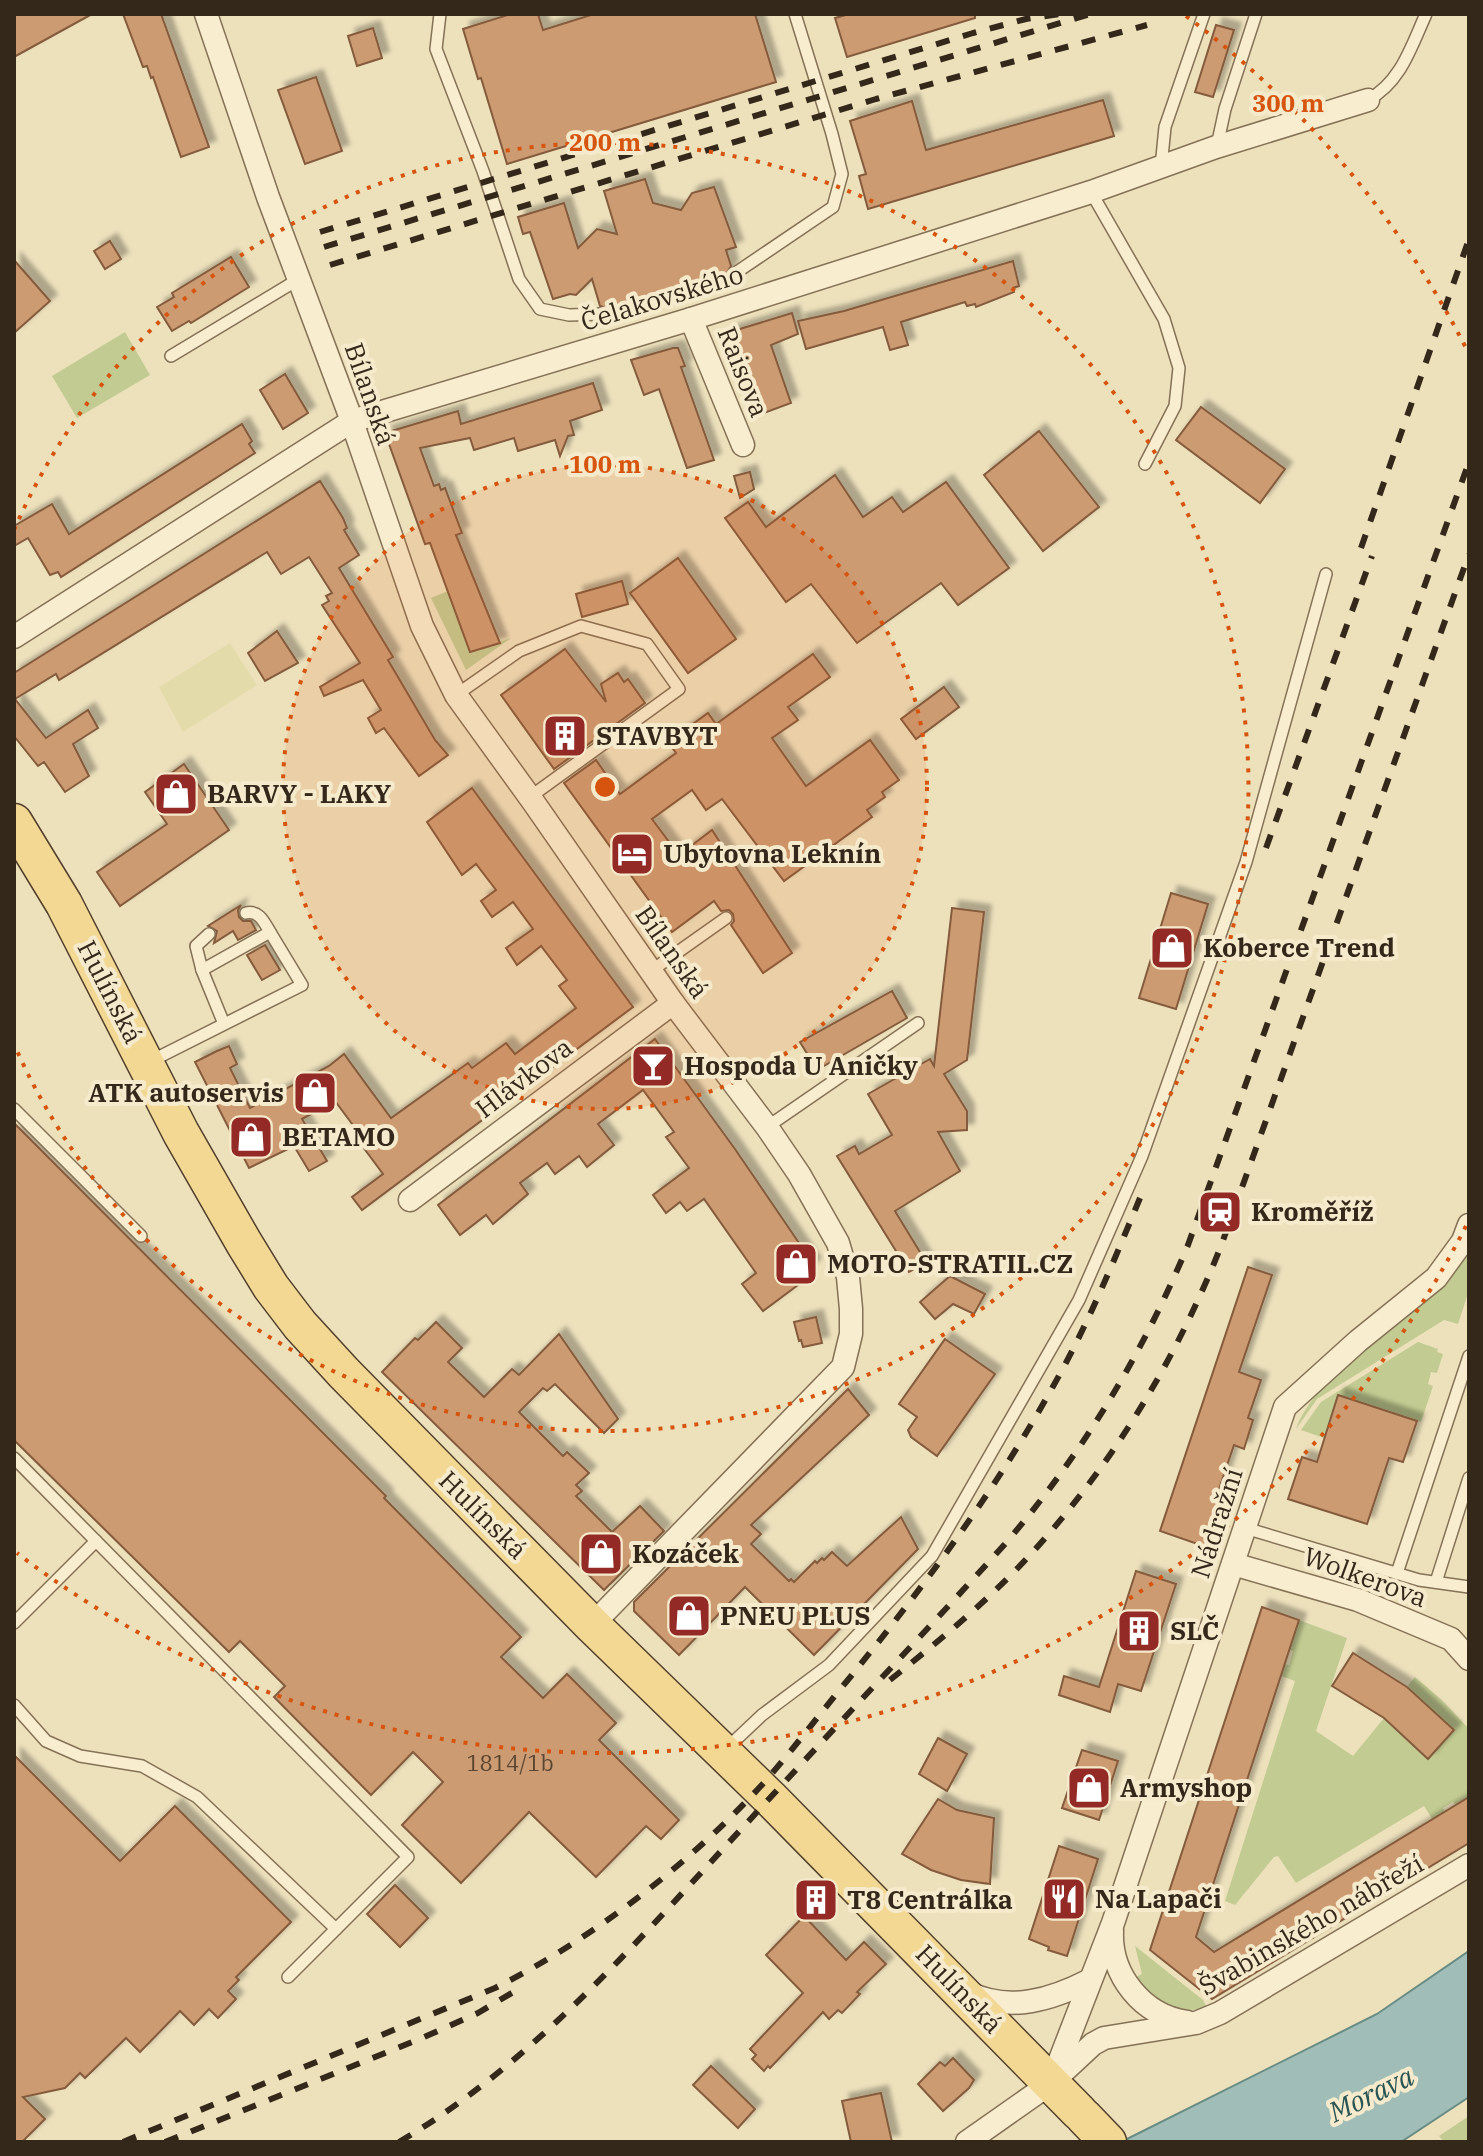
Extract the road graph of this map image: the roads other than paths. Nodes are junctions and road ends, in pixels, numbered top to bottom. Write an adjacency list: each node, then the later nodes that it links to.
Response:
1 (206, 14): 12 (street, Bílanská)
2 (440, 14): 13 (lane)
3 (795, 14): 11 (lane)
4 (1204, 14): 9 (lane)
5 (1256, 14): 8 (lane)
6 (1426, 14): 7 (lane)
7 (1368, 100): 8 (street, Čelakovského)
8 (1216, 147): 9 (street, Čelakovského)
9 (1161, 167): 10 (street, Čelakovského)
10 (1091, 192): 14 (street, Čelakovského); 18 (lane)
11 (734, 274)
12 (299, 279): 15 (lane); 16 (street, Bílanská)
13 (602, 314)
14 (691, 319): 16 (street, Čelakovského); 17 (street, Raisova)
15 (171, 356)
16 (352, 421): 20 (street, Čelakovského); 21 (street, Bílanská)
17 (743, 445)
18 (1145, 464)
19 (1326, 574): 52 (lane)
20 (14, 637)
21 (456, 695): 22 (street, Bílanská); 22 (lane)
22 (530, 797): 29 (street, Bílanská)
23 (14, 822): 33 (main road, Hulínská)
24 (246, 913): 26 (lane)
25 (726, 918): 29 (lane)
26 (270, 932): 28 (lane); 32 (lane)
27 (209, 934): 28 (lane)
28 (202, 970): 32 (lane)
29 (651, 971): 30 (street, Bílanská)
30 (673, 1003): 35 (street, Bílanská); 36 (street, Hlávkova)
31 (918, 1023): 35 (lane)
32 (224, 1024): 33 (lane)
33 (146, 1063): 49 (main road, Hulínská)
34 (14, 1109): 38 (lane)
35 (767, 1127): 49 (street, Bílanská)
36 (410, 1200)
37 (1469, 1225): 42 (street, Nádražní)
38 (141, 1236)
39 (1469, 1356): 45 (lane)
40 (14, 1458): 43 (lane)
41 (1469, 1478): 46 (lane)
42 (1245, 1528): 44 (street, Nádražní); 45 (lane)
43 (96, 1541): 48 (lane); 55 (lane)
44 (1233, 1564): 50 (street, Wolkerova); 54 (street, Nádražní)
45 (1397, 1573): 46 (lane)
46 (1436, 1582): 47 (lane)
47 (1469, 1587)
48 (14, 1623)
49 (592, 1625): 52 (main road, Hulínská)
50 (1469, 1659)
51 (14, 1705): 55 (lane)
52 (723, 1753): 58 (main road, Hulínská)
53 (1469, 1865): 59 (street, Švabinského nábřeží)
54 (1113, 1923): 57 (street, Nádražní); 59 (street)
55 (336, 1929): 56 (lane)
56 (288, 1977)
57 (1090, 1980): 58 (street); 60 (street, Nádražní)
58 (959, 1988): 60 (main road, Hulínská)
59 (1196, 2023): 60 (street, Švabinského nábřeží)
60 (1051, 2083): 61 (main road, Hulínská); 62 (street, Švabinského nábřeží)
61 (1090, 2124)
62 (967, 2142)

